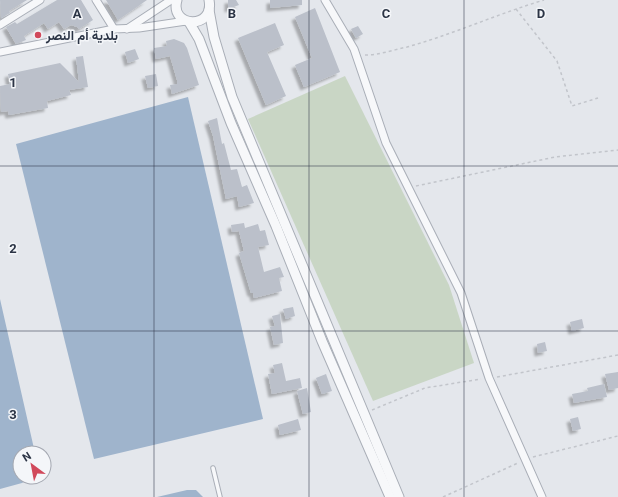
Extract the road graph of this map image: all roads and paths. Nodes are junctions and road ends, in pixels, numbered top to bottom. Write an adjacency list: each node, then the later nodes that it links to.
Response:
1 (40, 0): 8 (street)
2 (96, 0): 13 (street)
3 (171, 0): 14 (street)
4 (176, 0): 11 (street)
5 (209, 0): 10 (street)
6 (325, 0): 15 (street)
7 (544, 0): 9 (path)
8 (29, 3): 12 (street)
9 (516, 8): 15 (path); 17 (path)
10 (209, 10): 11 (street); 23 (street)
11 (187, 21): 14 (street); 22 (street)
12 (0, 25)
13 (114, 29): 14 (street); 16 (street)
14 (127, 29)
15 (354, 49): 19 (street)
16 (0, 52)
17 (598, 98)
18 (618, 150): 19 (path)
19 (408, 187): 24 (street)
20 (213, 468): 21 (lane)
21 (220, 497)
22 (390, 497)
23 (399, 497)
24 (542, 497)

